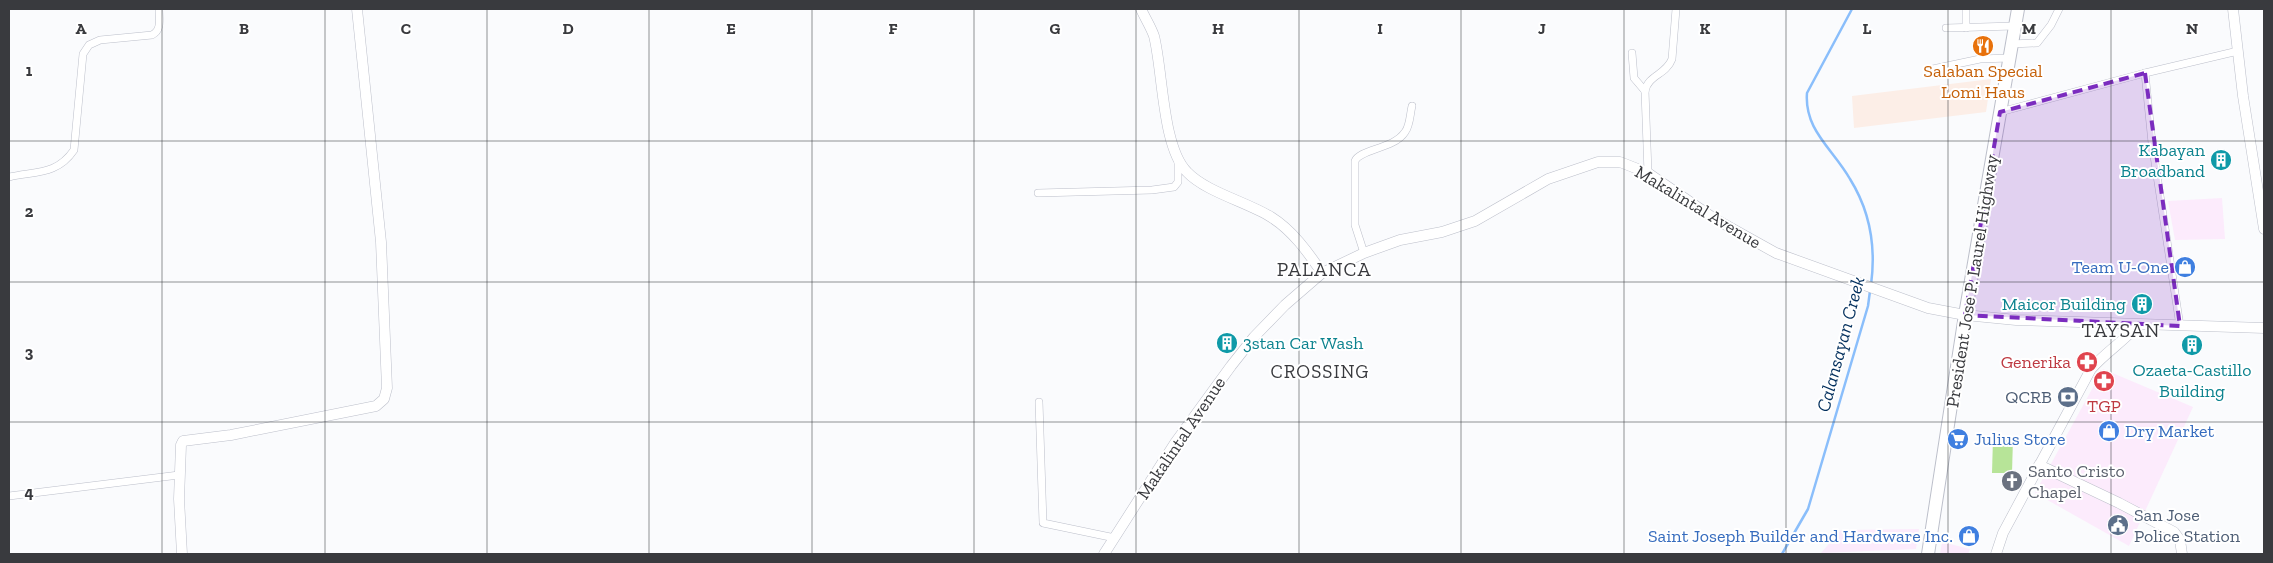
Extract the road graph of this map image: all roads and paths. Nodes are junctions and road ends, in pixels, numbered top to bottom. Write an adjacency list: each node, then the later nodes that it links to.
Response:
1 (159, 9): 23 (street)
2 (357, 9): 34 (main road)
3 (1141, 9): 21 (main road)
4 (1676, 9): 18 (street)
5 (1966, 9): 11 (street)
6 (2018, 9): 9 (highway, President Jose P. Laurel Highway)
7 (2059, 9): 12 (street)
8 (2233, 9): 13 (main road)
9 (2014, 26): 11 (street); 12 (highway, President Jose P. Laurel Highway)
10 (1946, 28): 11 (street)
11 (1966, 28)
12 (2011, 44): 15 (highway, President Jose P. Laurel Highway)
13 (2238, 51): 17 (street); 25 (main road)
14 (1632, 52): 18 (street)
15 (2009, 58): 16 (street); 20 (highway, President Jose P. Laurel Highway)
16 (1928, 70)
17 (2145, 73): 20 (street); 30 (street)
18 (1645, 91): 22 (street)
19 (1412, 106): 26 (street)
20 (2000, 112): 28 (highway, President Jose P. Laurel Highway)
21 (1178, 160): 24 (street); 27 (main road)
22 (1648, 173): 26 (main road, Makalintal Avenue); 28 (main road, Makalintal Avenue)
23 (9, 177)
24 (1038, 193)
25 (2264, 229)
26 (1364, 252): 27 (main road, Makalintal Avenue)
27 (1322, 273): 36 (main road, Makalintal Avenue)
28 (1965, 315): 29 (main road, Makalintal Avenue); 39 (highway, President Jose P. Laurel Highway)
29 (2138, 325): 30 (main road, Makalintal Avenue); 33 (main road)
30 (2180, 326): 31 (main road, Makalintal Avenue)
31 (2264, 328)
32 (1039, 402): 36 (street)
33 (2038, 465): 40 (main road); 41 (main road)
34 (179, 475): 35 (street); 37 (main road)
35 (9, 496)
36 (1115, 538): 38 (main road, Makalintal Avenue)
37 (182, 554)
38 (1104, 554)
39 (1928, 554)
40 (1996, 554)
41 (2182, 554)

